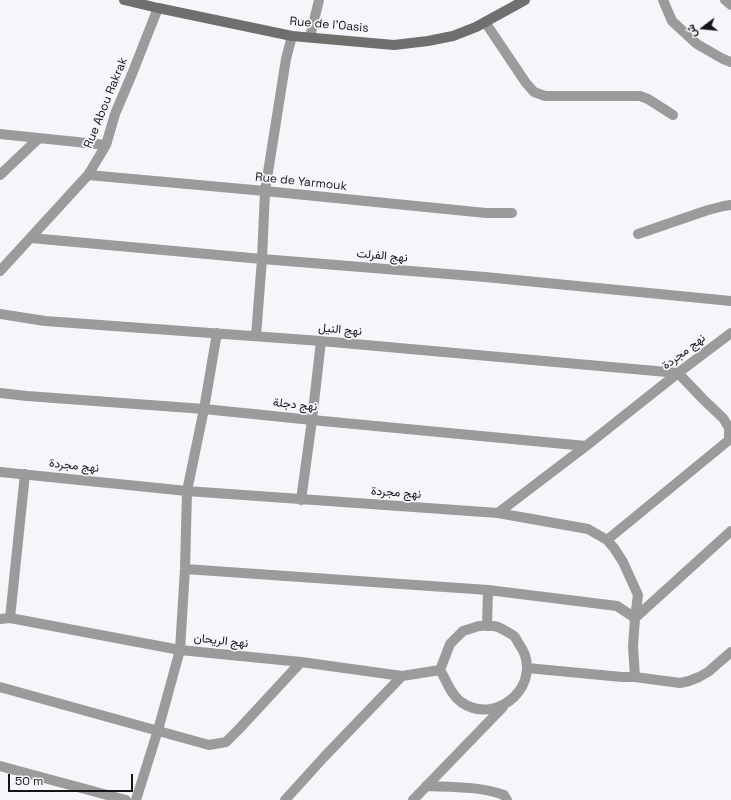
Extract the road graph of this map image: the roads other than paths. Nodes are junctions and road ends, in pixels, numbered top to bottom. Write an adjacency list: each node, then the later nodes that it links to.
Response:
1 (124, 0): 7 (street, Rue de l'Oasis)
2 (319, 0): 10 (street)
3 (525, 0): 8 (street, Rue de l'Oasis)
4 (662, 0): 11 (street)
5 (725, 0): 6 (street)
6 (731, 5)
7 (158, 8): 9 (street, Rue de l'Oasis); 15 (street, Rue Abou Rakrak)
8 (485, 22): 10 (street, Rue de l'Oasis); 12 (street)
9 (292, 36): 10 (street, Rue de l'Oasis); 18 (street)
10 (310, 37)
11 (731, 62)
12 (672, 114)
13 (0, 134): 14 (street)
14 (39, 138): 15 (street); 16 (street)
15 (106, 145): 17 (street, Rue Abou Rakrak)
16 (0, 175)
17 (88, 175): 18 (street, Rue de Yarmouk); 22 (street, Rue Abou Rakrak)
18 (265, 191): 20 (street, Rue de Yarmouk); 23 (street)
19 (731, 205): 21 (street)
20 (512, 213)
21 (638, 234)
22 (31, 238): 23 (street, نهج الفرلت); 24 (street, Rue Abou Rakrak)
23 (262, 259): 25 (street, نهج الفرلت); 29 (street)
24 (0, 271)
25 (731, 301)
26 (0, 314): 27 (street, نهج النيل)
27 (217, 333): 29 (street, نهج النيل); 33 (street)
28 (731, 333): 31 (street, نهج مجردة)
29 (256, 336): 30 (street, نهج النيل)
30 (321, 341): 31 (street, نهج النيل); 34 (street)
31 (678, 373): 35 (street, نهج مجردة); 42 (street)
32 (0, 393): 33 (street, نهج دجلة)
33 (204, 409): 34 (street, نهج دجلة); 38 (street)
34 (312, 420): 35 (street, نهج دجلة); 39 (street)
35 (586, 446): 40 (street, نهج مجردة)
36 (0, 472): 37 (street, نهج مجردة)
37 (25, 474): 38 (street, نهج مجردة); 45 (street)
38 (187, 491): 39 (street, نهج مجردة); 43 (street)
39 (301, 500): 40 (street, نهج مجردة)
40 (498, 513): 42 (street)
41 (731, 532): 46 (street)
42 (607, 540): 46 (street)
43 (185, 569): 44 (street); 48 (street)
44 (488, 590): 46 (street); 47 (street)
45 (5, 618): 48 (street, نهج الريحان)
46 (634, 618): 54 (street)
47 (487, 626): 51 (street); 52 (street)
48 (180, 650): 50 (street, نهج الريحان); 57 (street)
49 (731, 652): 54 (street)
50 (301, 662): 53 (street, نهج الريحان); 57 (street)
51 (527, 668): 54 (street); 56 (street)
52 (440, 670): 53 (street, نهج الريحان); 56 (street)
53 (402, 676): 62 (street)
54 (635, 677)
55 (0, 687): 57 (street)
56 (506, 704): 59 (street)
57 (158, 730): 61 (street)
58 (0, 766): 60 (street)
59 (426, 786): 63 (street); 64 (street)
60 (126, 800)
61 (136, 800)
62 (285, 800)
63 (412, 800)
64 (507, 800)

